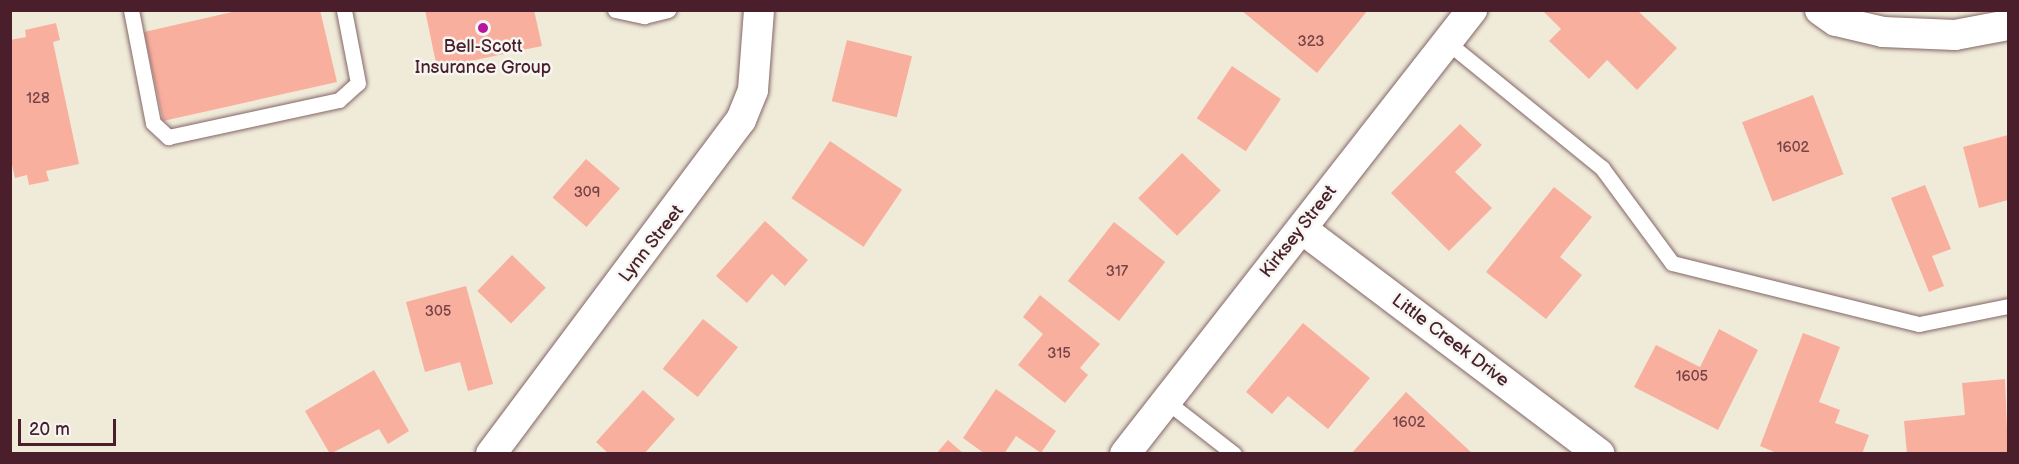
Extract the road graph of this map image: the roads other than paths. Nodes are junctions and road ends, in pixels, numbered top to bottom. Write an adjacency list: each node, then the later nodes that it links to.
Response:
1 (131, 10): 2 (lane)
2 (344, 10)
3 (615, 10): 4 (lane)
4 (668, 10)
5 (759, 10): 13 (street, Lynn Street)
6 (1472, 10): 9 (street, Kirksey Street)
7 (1820, 10): 8 (street)
8 (2008, 25)
9 (1447, 42): 10 (street, Kirksey Street); 11 (lane)
10 (1302, 229): 12 (street, Kirksey Street); 16 (street, Little Creek Drive)
11 (2008, 306)
12 (1166, 401): 14 (street, Kirksey Street); 15 (lane)
13 (491, 453)
14 (1125, 453)
15 (1234, 453)
16 (1599, 453)

